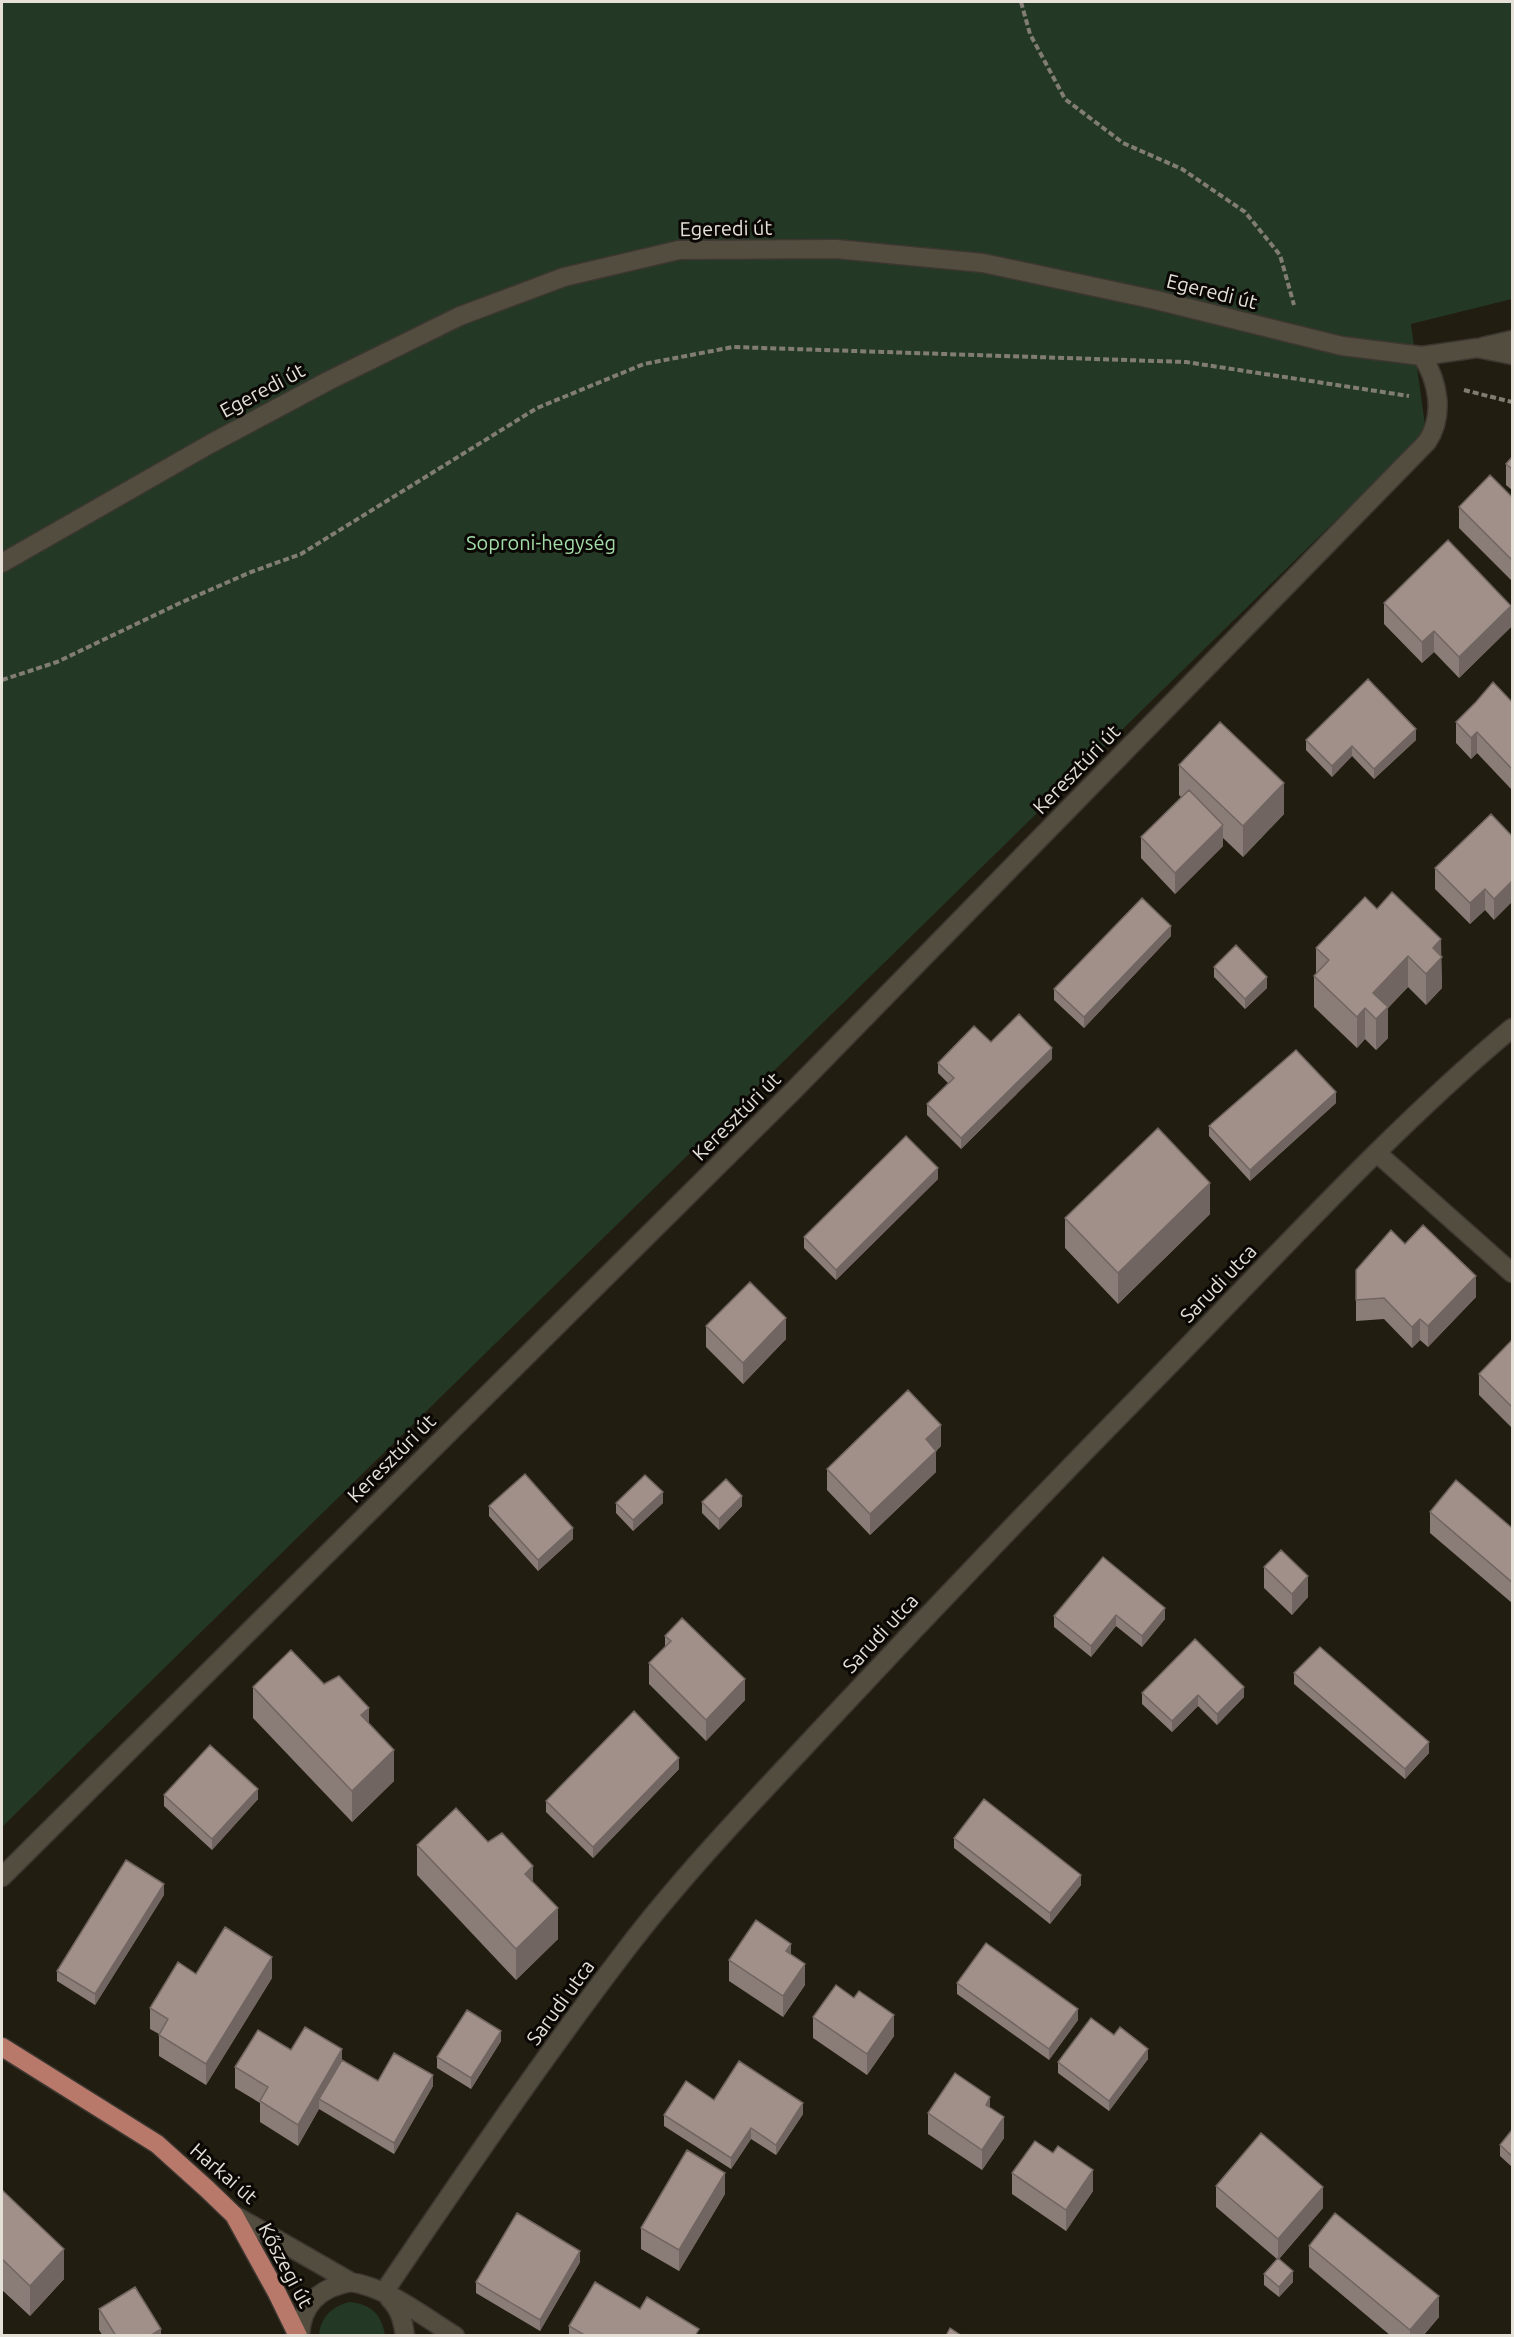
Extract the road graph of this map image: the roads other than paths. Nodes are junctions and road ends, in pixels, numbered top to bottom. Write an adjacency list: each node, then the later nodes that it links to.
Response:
1 (1512, 340): 2 (street, Egeredi út)
2 (1477, 348): 3 (street, Egeredi út); 4 (street, Egeredi út)
3 (1512, 355)
4 (1422, 356): 5 (street, Egeredi út); 9 (street, Keresztúri út)
5 (2, 562)
6 (1512, 1028): 7 (street, Sarudi utca)
7 (1377, 1153): 8 (street); 13 (street, Sarudi utca)
8 (1512, 1273)
9 (2, 1876)
10 (2, 2047): 11 (main road, Harkai út)
11 (234, 2216): 12 (street, Harkai út); 14 (main road, Kőszegi út)
12 (351, 2282): 13 (street, Harkai út); 14 (street)
13 (384, 2292): 15 (street); 16 (street, Harkai út)
14 (299, 2336)
15 (405, 2336)
16 (455, 2336)

